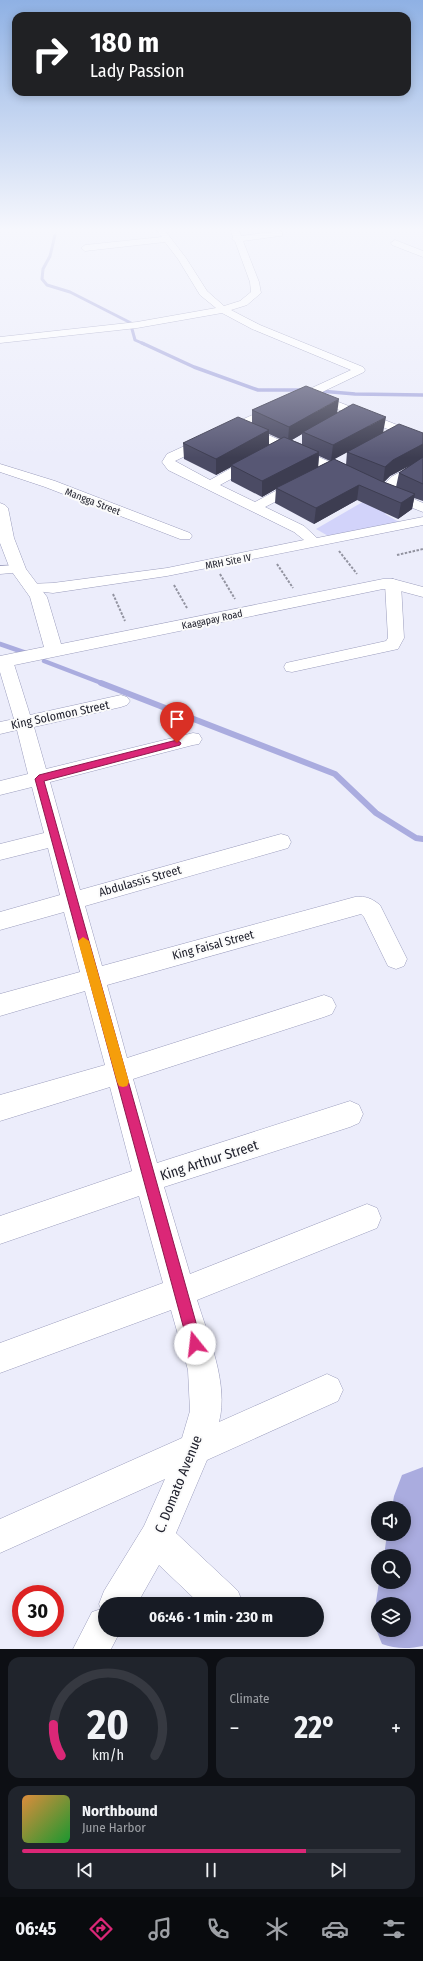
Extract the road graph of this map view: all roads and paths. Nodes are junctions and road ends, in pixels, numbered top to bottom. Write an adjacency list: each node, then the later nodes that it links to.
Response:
1 (218, 305): 3 (street)
2 (237, 305): 3 (street)
3 (224, 310): 4 (street); 5 (street)
4 (0, 340)
5 (307, 394): 6 (street); 8 (street)
6 (353, 412): 7 (street); 9 (street)
7 (337, 420)
8 (237, 426): 12 (street); 18 (street)
9 (400, 430): 10 (street); 11 (street)
10 (384, 438)
11 (423, 439)
12 (289, 446): 16 (street); 18 (street)
13 (345, 461): 16 (street)
14 (423, 464): 20 (street)
15 (0, 468): 25 (street, Mangga Street)
16 (331, 468): 17 (street); 21 (street)
17 (358, 480)
18 (210, 485): 21 (street)
19 (371, 486): 20 (street)
20 (384, 492): 23 (street)
21 (255, 507): 27 (street)
22 (0, 508): 32 (street)
23 (423, 508)
24 (423, 521): 26 (street, MRH Site IV)
25 (185, 536)
26 (330, 540): 27 (street, MRH Site IV); 38 (path)
27 (313, 543): 29 (street, MRH Site IV)
28 (423, 550): 30 (path)
29 (268, 552): 31 (street, MRH Site IV); 40 (path)
30 (397, 555)
31 (213, 564): 34 (street, MRH Site IV); 41 (path)
32 (18, 569): 33 (street); 37 (street)
33 (0, 570)
34 (167, 572): 35 (street, MRH Site IV); 42 (path)
35 (107, 581): 37 (street, MRH Site IV); 43 (path)
36 (394, 584): 38 (street, Kaagapay Road); 39 (street, Kaagapay Road); 46 (street)
37 (32, 587): 44 (street)
38 (367, 587): 40 (street, Kaagapay Road)
39 (423, 592)
40 (302, 601): 41 (street, Kaagapay Road)
41 (243, 612): 42 (street, Kaagapay Road)
42 (195, 623): 43 (street, Kaagapay Road)
43 (132, 636): 44 (street, Kaagapay Road)
44 (54, 651): 45 (street, Kaagapay Road)
45 (3, 662): 48 (street, C. Domato Avenue)
46 (292, 667)
47 (121, 701): 48 (street, King Solomon Street)
48 (12, 725): 50 (street, C. Domato Avenue)
49 (193, 739): 50 (street)
50 (39, 779): 51 (street); 52 (street, C. Domato Avenue)
51 (0, 788)
52 (54, 838): 54 (street); 55 (street, C. Domato Avenue)
53 (281, 842): 55 (street, Abdulassis Street)
54 (0, 852)
55 (73, 900): 56 (street, Abdulassis Street); 58 (street, C. Domato Avenue)
56 (0, 921)
57 (396, 959): 58 (street, King Faisal Street)
58 (93, 978): 59 (street, King Faisal Street); 61 (street, C. Domato Avenue)
59 (0, 1005)
60 (324, 1006): 61 (street)
61 (120, 1072): 62 (street); 64 (street, C. Domato Avenue)
62 (0, 1108)
63 (350, 1114): 64 (street, King Arthur Street)
64 (148, 1179): 66 (street, King Arthur Street); 67 (street, C. Domato Avenue)
65 (367, 1218): 67 (street)
66 (0, 1230)
67 (180, 1292): 68 (street); 70 (street, C. Domato Avenue)
68 (0, 1358)
69 (328, 1390): 70 (street)
70 (195, 1450): 71 (street); 72 (street, C. Domato Avenue)
71 (0, 1536)
72 (156, 1538): 73 (street, C. Domato Avenue); 74 (street)
73 (122, 1597)
74 (218, 1597)
75 (98, 1637): 76 (street)
76 (91, 1649)

